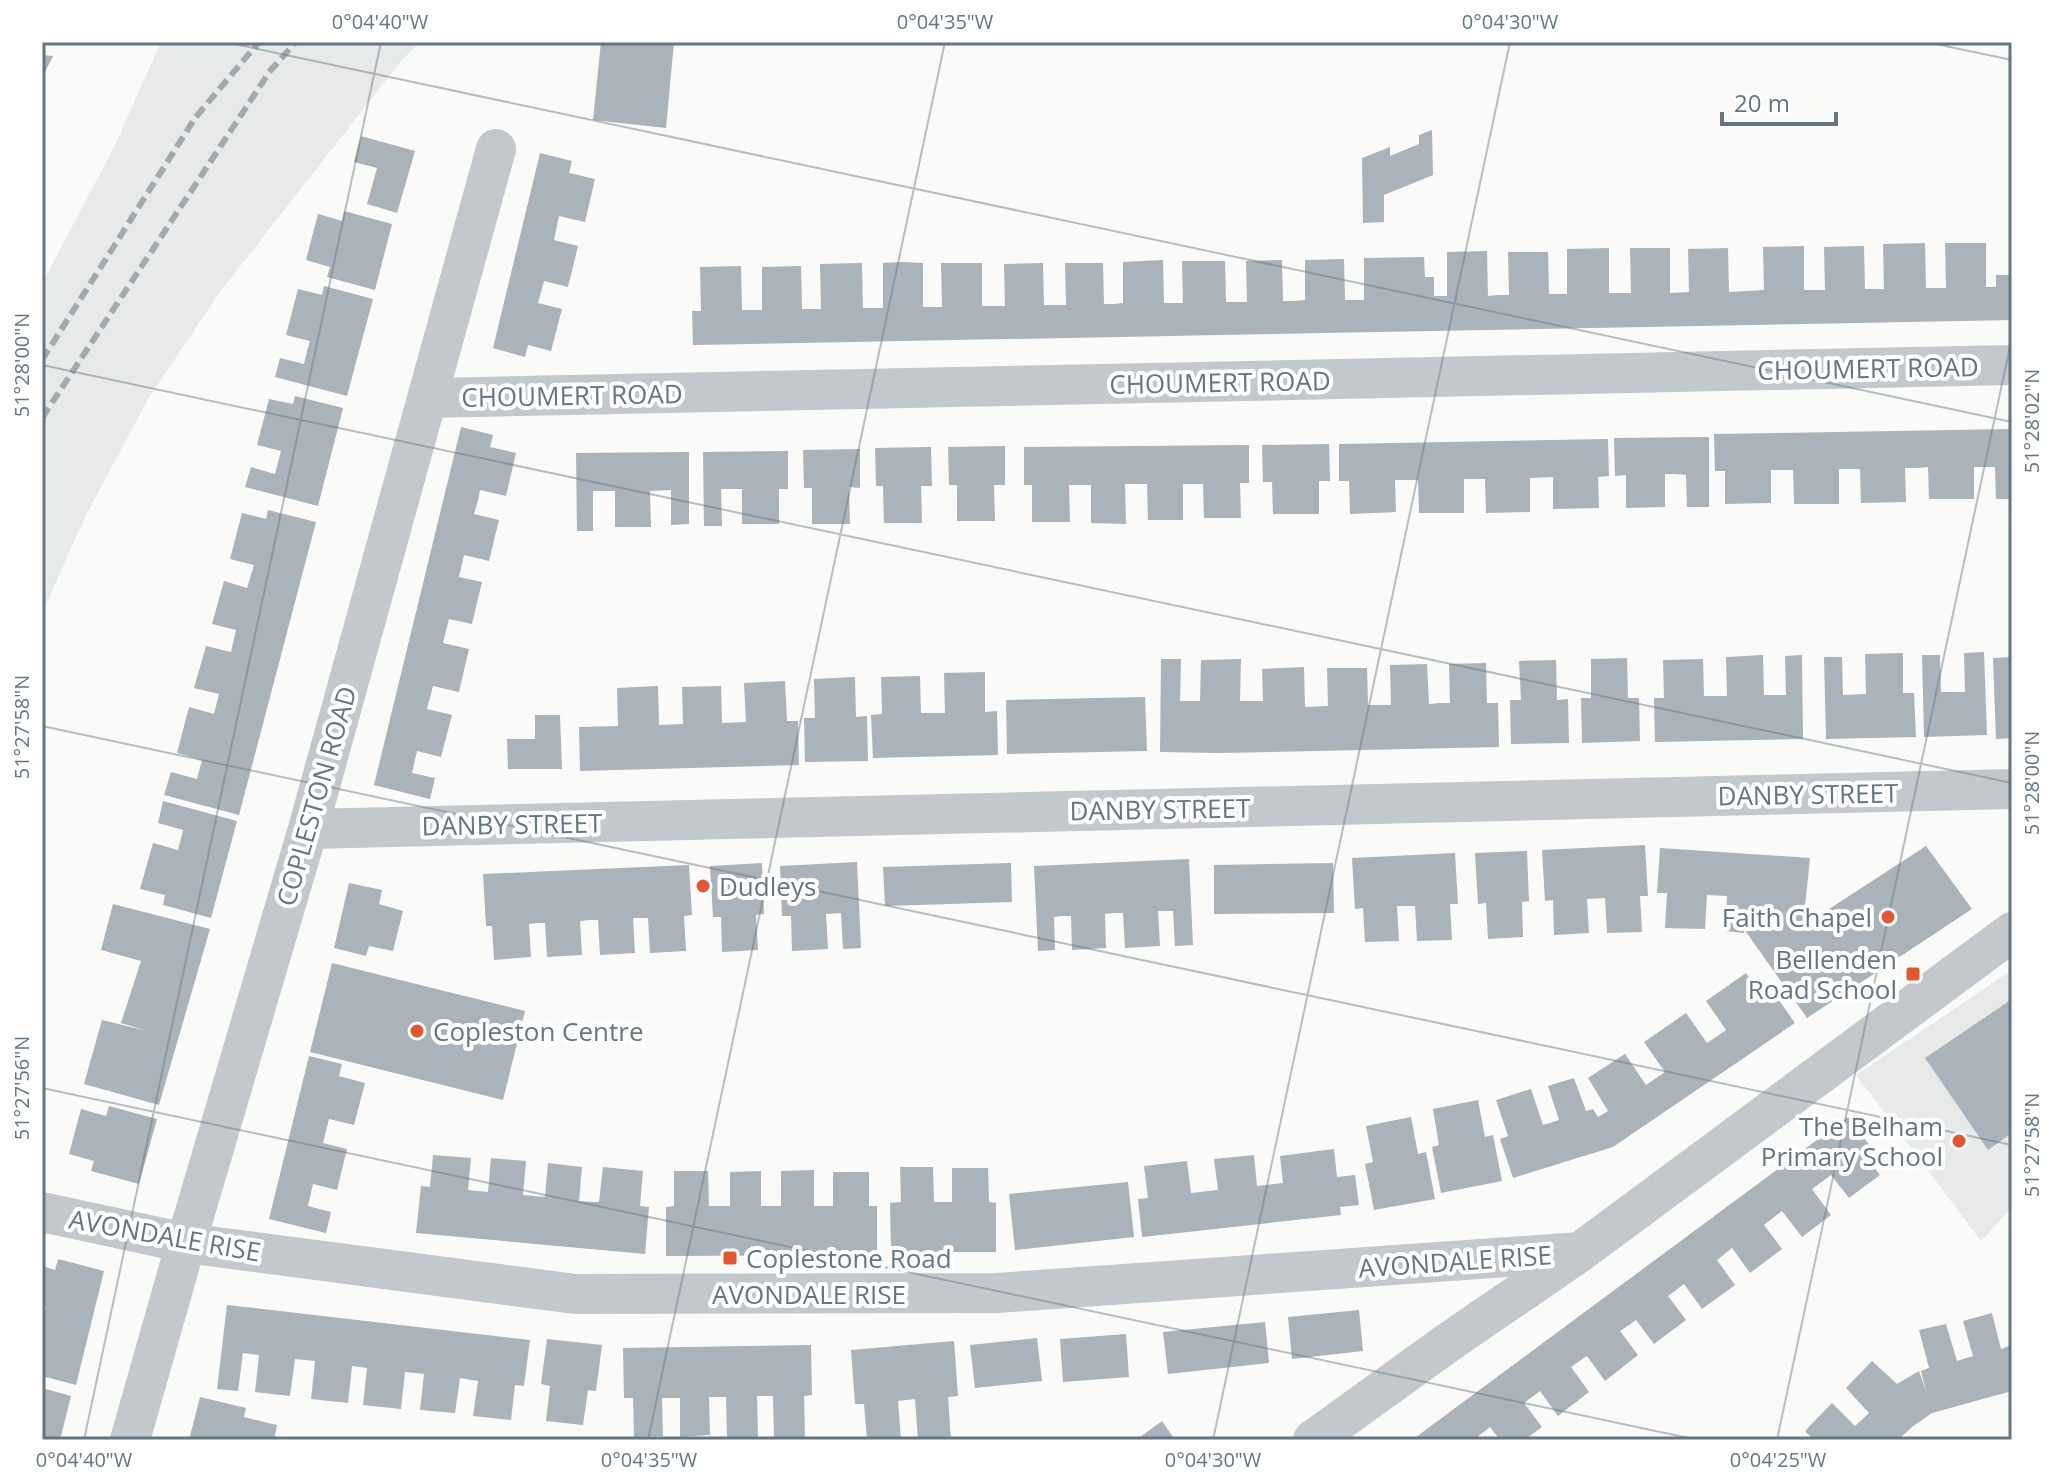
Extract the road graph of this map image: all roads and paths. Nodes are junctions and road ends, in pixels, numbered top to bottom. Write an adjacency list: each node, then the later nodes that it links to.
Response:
1 (496, 149): 3 (street, COPLESTON ROAD)
2 (2012, 365): 3 (street, CHOUMERT ROAD)
3 (427, 398): 5 (street, COPLESTON ROAD)
4 (2012, 789): 5 (street, DANBY STREET)
5 (308, 829): 8 (street, COPLESTON ROAD)
6 (2012, 932): 9 (street)
7 (42, 1212): 8 (street, AVONDALE RISE)
8 (186, 1243): 9 (street, AVONDALE RISE); 10 (street, COPLESTON ROAD)
9 (1580, 1252): 11 (street)
10 (130, 1440)
11 (1313, 1440)

